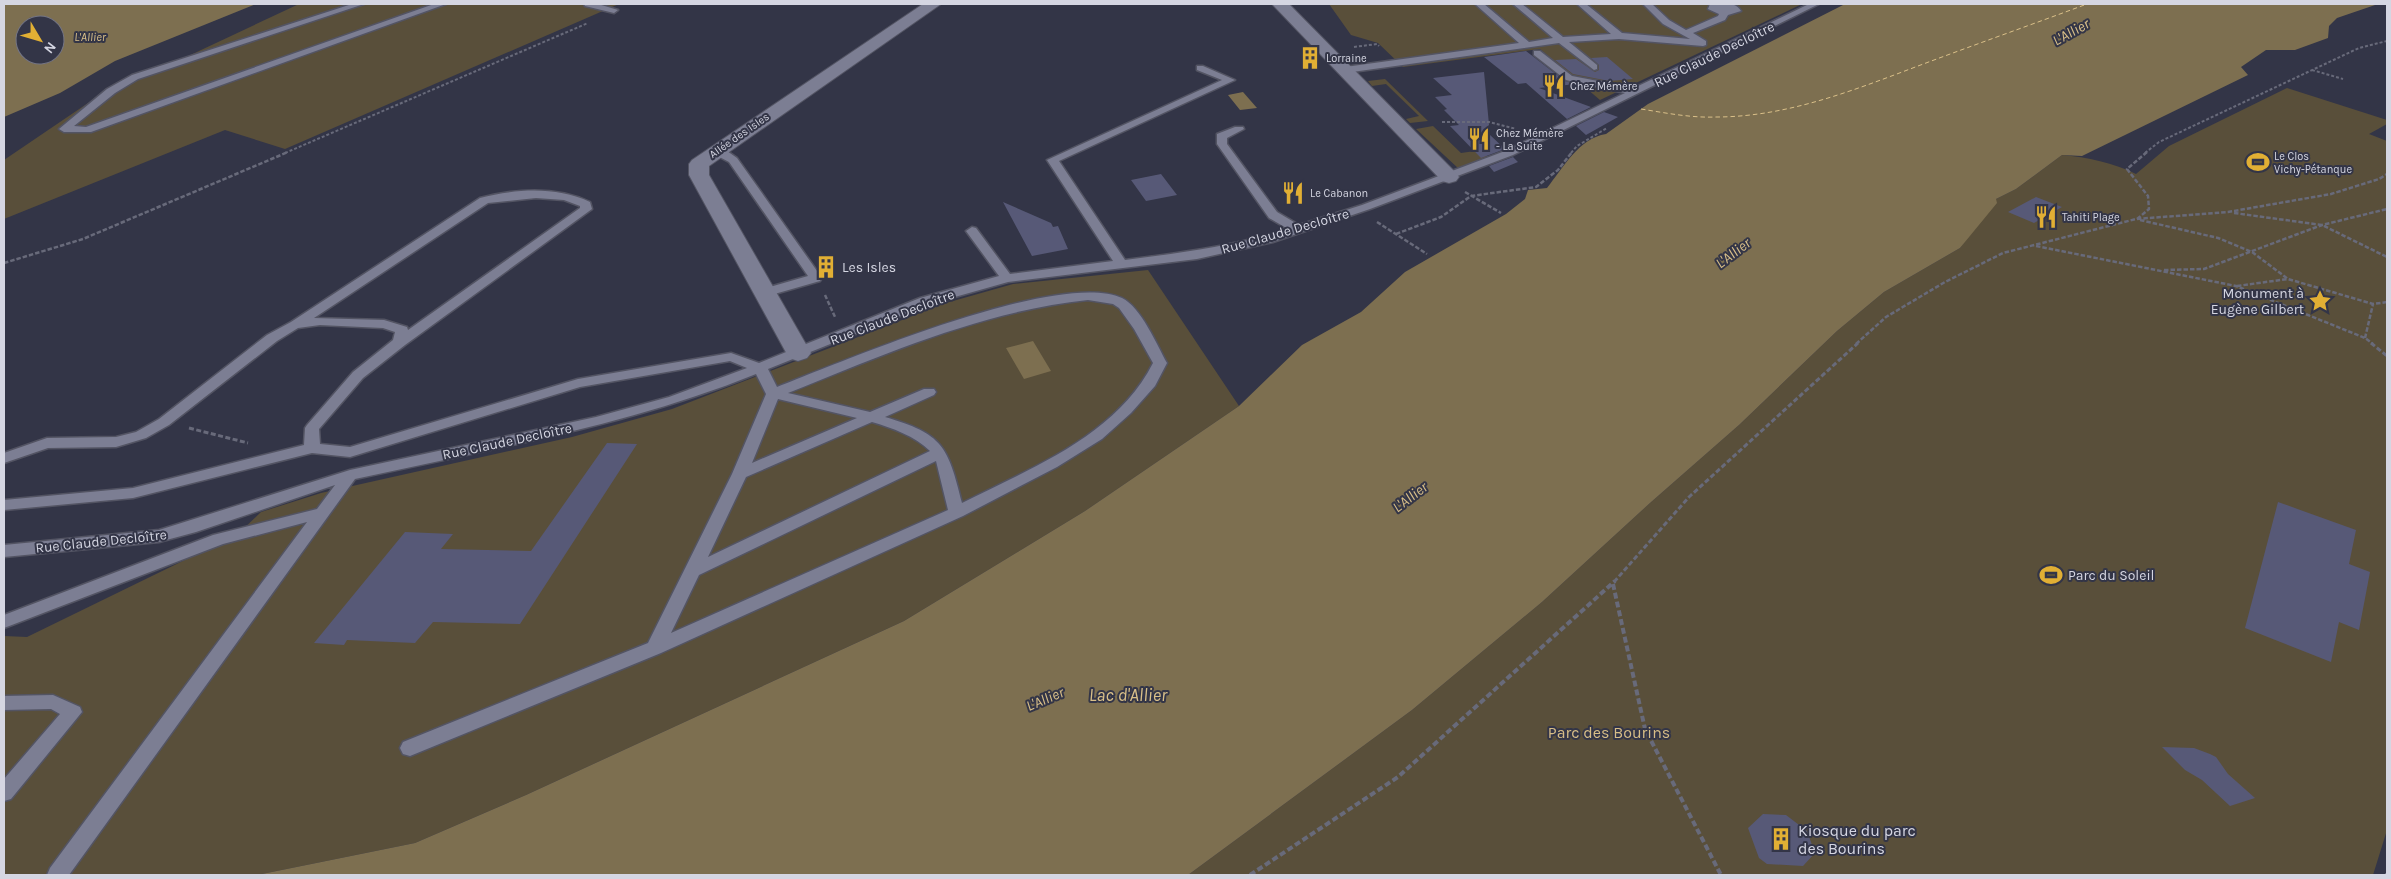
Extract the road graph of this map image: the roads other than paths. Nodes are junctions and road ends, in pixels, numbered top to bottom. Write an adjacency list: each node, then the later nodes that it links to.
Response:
1 (360, 4): 2 (lane)
2 (442, 4)
3 (588, 4): 11 (lane)
4 (933, 4): 25 (street, Allée des Isles)
5 (1280, 4): 22 (street)
6 (1479, 4): 16 (lane)
7 (1517, 4): 15 (lane)
8 (1581, 4): 14 (lane)
9 (1647, 4): 13 (lane)
10 (1815, 4): 18 (lane, Rue Claude Decloître)
11 (614, 10)
12 (1724, 13): 13 (lane)
13 (1686, 33): 17 (lane)
14 (1619, 36): 15 (lane); 17 (lane)
15 (1560, 40): 16 (lane); 20 (lane)
16 (1525, 43): 22 (lane)
17 (1703, 43): 18 (lane)
18 (1719, 51): 23 (lane, Rue Claude Decloître)
19 (1537, 53): 23 (lane)
20 (1594, 67)
21 (1200, 68): 29 (lane)
22 (1345, 70): 26 (street)
23 (1637, 92): 26 (lane, Rue Claude Decloître)
24 (1238, 129): 27 (lane)
25 (716, 151): 31 (street, Allée des Isles); 31 (lane)
26 (1448, 177): 27 (lane, Rue Claude Decloître)
27 (1297, 229): 29 (lane, Rue Claude Decloître)
28 (972, 231): 30 (lane)
29 (1122, 265): 30 (lane, Rue Claude Decloître)
30 (1007, 278): 34 (lane, Rue Claude Decloître)
31 (764, 293): 34 (street, Allée des Isles)
32 (294, 325): 33 (lane); 33 (lane); 41 (lane)
33 (400, 342): 39 (lane)
34 (798, 353): 35 (lane, Rue Claude Decloître)
35 (760, 368): 37 (lane); 39 (lane); 43 (lane, Rue Claude Decloître)
36 (929, 392): 38 (lane)
37 (773, 394): 38 (lane); 42 (lane); 45 (lane)
38 (871, 417): 40 (lane); 42 (lane)
39 (312, 448): 44 (lane)
40 (940, 453): 45 (lane); 48 (lane)
41 (4, 458)
42 (740, 474): 48 (lane)
43 (350, 475): 46 (lane); 47 (lane, Rue Claude Decloître)
44 (4, 505)
45 (957, 512): 50 (lane)
46 (322, 513): 49 (lane); 54 (lane)
47 (4, 551)
48 (693, 571): 50 (lane)
49 (4, 622)
50 (655, 648): 52 (lane)
51 (4, 703): 53 (lane)
52 (410, 748)
53 (4, 793)
54 (57, 875)

